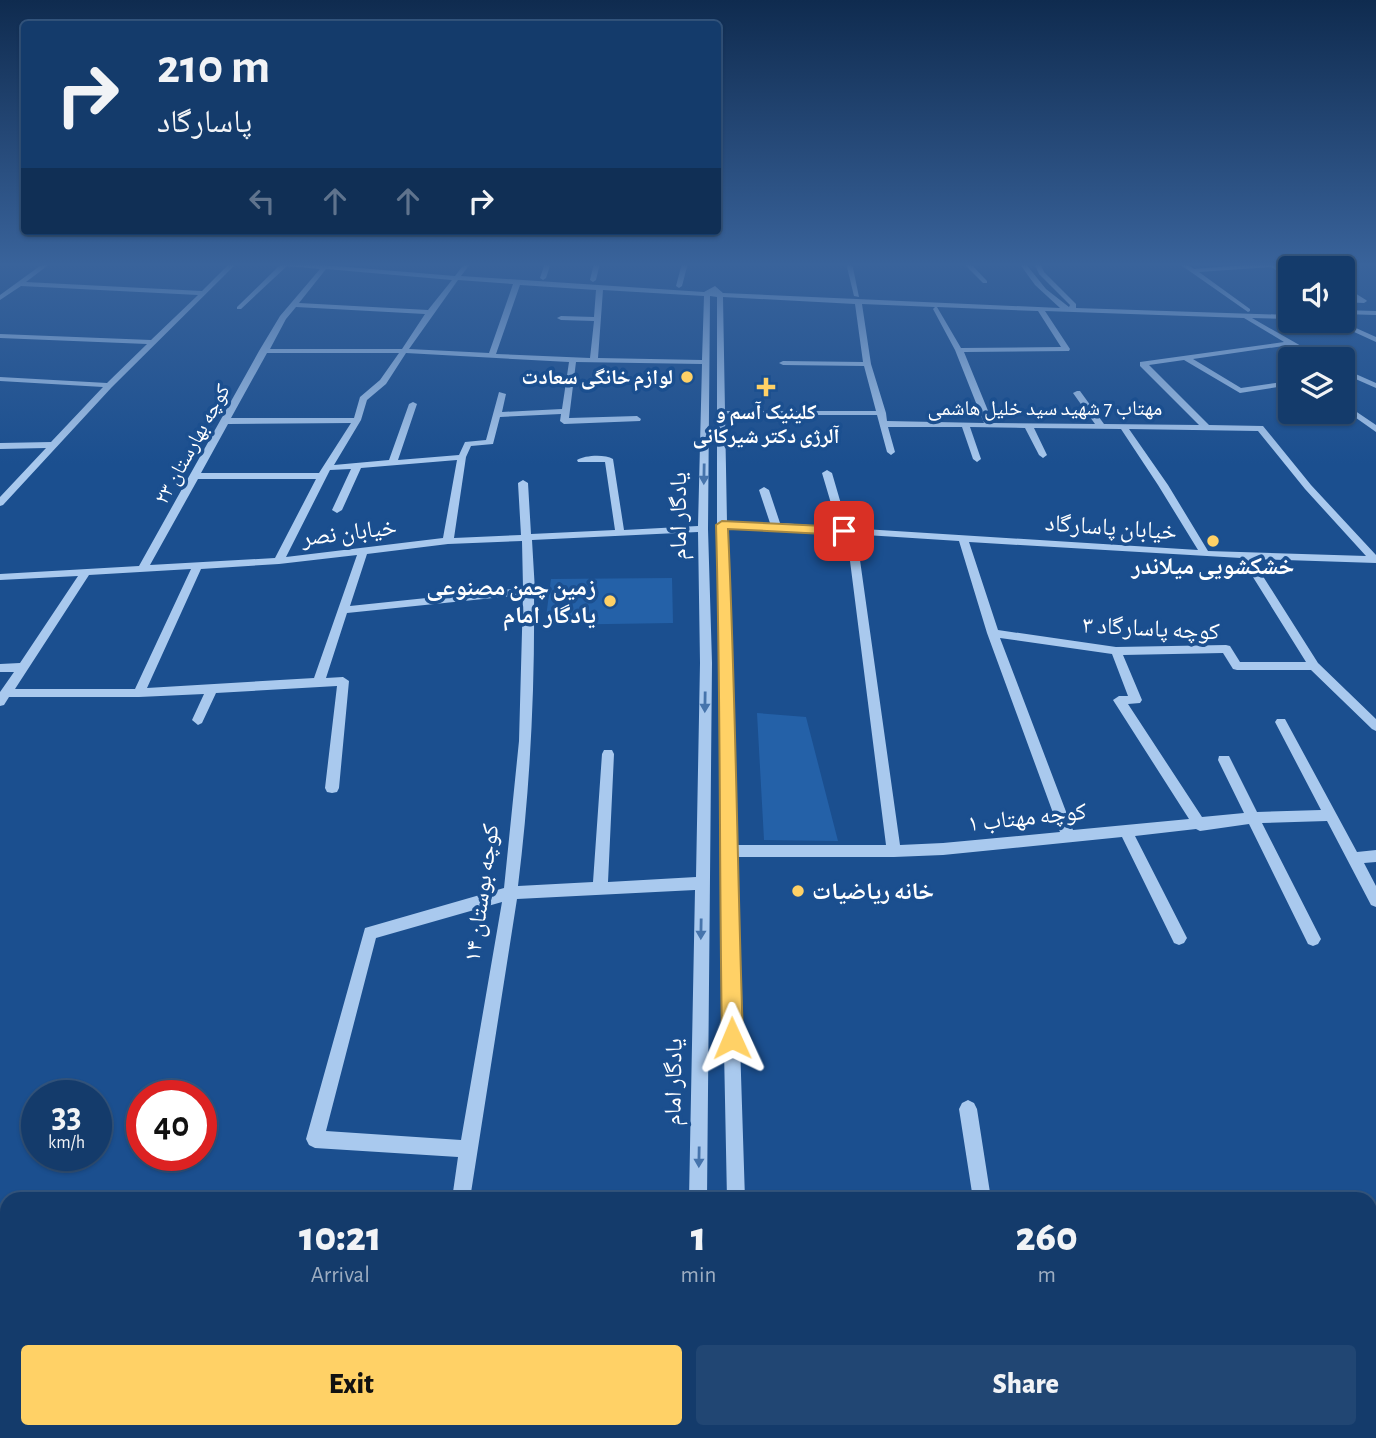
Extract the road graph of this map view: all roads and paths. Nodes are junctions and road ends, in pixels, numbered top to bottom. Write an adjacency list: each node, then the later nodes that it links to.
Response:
1 (165, 330): 15 (street)
2 (277, 330): 19 (street, کوچه بهارستان ۲۳)
3 (416, 330): 20 (street)
4 (501, 330): 21 (street)
5 (595, 330): 24 (street)
6 (709, 330): 25 (street, یادگار امام)
7 (715, 330): 37 (street, یادگار امام)
8 (862, 330): 27 (street)
9 (948, 330): 18 (street)
10 (1054, 330): 18 (street)
11 (1271, 330): 16 (street)
12 (1355, 331): 14 (street)
13 (0, 336): 15 (street)
14 (1376, 340)
15 (153, 342): 31 (street)
16 (1289, 343): 17 (street); 22 (street)
17 (1297, 347)
18 (959, 350): 47 (street)
19 (263, 351): 20 (street); 43 (street, کوچه بهارستان ۲۳)
20 (402, 351): 21 (street); 42 (street)
21 (492, 355): 23 (street)
22 (1187, 359): 30 (street); 50 (street)
23 (573, 360): 24 (street); 36 (street)
24 (594, 360): 25 (street)
25 (706, 362): 71 (street, یادگار امام, one-way to 71)
26 (783, 363): 27 (street)
27 (867, 364): 38 (street)
28 (1355, 376): 32 (street)
29 (0, 379): 31 (street)
30 (1278, 385)
31 (109, 386): 53 (street)
32 (1376, 386)
33 (1077, 393): 48 (street)
34 (502, 394): 40 (street)
35 (413, 404): 60 (street)
36 (565, 411): 40 (street); 41 (street)
37 (720, 413): 38 (street); 69 (street, یادگار امام)
38 (882, 413): 44 (street)
39 (1355, 414): 52 (street)
40 (496, 415): 57 (street)
41 (637, 419)
42 (357, 420): 43 (street); 62 (street)
43 (225, 421): 64 (street, کوچه بهارستان ۲۳)
44 (884, 424): 45 (street, مهتاب 7 شهید سید خلیل هاشمی); 55 (street)
45 (965, 425): 47 (street, مهتاب 7 شهید سید خلیل هاشمی); 58 (street)
46 (1122, 425): 48 (street, مهتاب 7 شهید سید خلیل هاشمی); 50 (street, مهتاب 7 شهید سید خلیل هاشمی); 78 (street)
47 (990, 426): 49 (street, مهتاب 7 شهید سید خلیل هاشمی)
48 (1101, 426): 49 (street, مهتاب 7 شهید سید خلیل هاشمی)
49 (1029, 427): 56 (street)
50 (1206, 427): 51 (street, مهتاب 7 شهید سید خلیل هاشمی)
51 (1260, 428): 80 (street)
52 (1376, 429)
53 (52, 444): 54 (street); 67 (street)
54 (0, 446)
55 (891, 452)
56 (1043, 455)
57 (462, 457): 60 (street); 76 (street)
58 (977, 459)
59 (581, 460): 73 (street)
60 (393, 464): 61 (street)
61 (357, 466): 62 (street); 68 (street)
62 (324, 472): 64 (street); 81 (street)
63 (827, 472): 72 (street)
64 (194, 476): 83 (street, کوچه بهارستان ۲۳)
65 (523, 483): 74 (street)
66 (764, 490): 70 (street)
67 (0, 503)
68 (337, 510)
69 (722, 525): 70 (street, خیابان پاسارگاد); 91 (street, یادگار امام)
70 (776, 526): 72 (street, خیابان پاسارگاد)
71 (703, 528): 73 (street, خیابان نصر); 90 (street, یادگار امام)
72 (844, 531): 75 (street, خیابان پاسارگاد); 111 (street)
73 (620, 534): 74 (street, خیابان نصر)
74 (527, 538): 76 (street, خیابان نصر); 86 (street)
75 (963, 538): 78 (street, خیابان پاسارگاد); 88 (street)
76 (448, 541): 77 (street, خیابان نصر)
77 (363, 551): 81 (street, خیابان نصر); 87 (street)
78 (1205, 554): 79 (street, خیابان پاسارگاد)
79 (1245, 556): 80 (street, خیابان پاسارگاد); 92 (street)
80 (1376, 560)
81 (279, 561): 82 (street, خیابان نصر)
82 (197, 567): 83 (street, خیابان نصر); 97 (street)
83 (142, 570): 84 (street, خیابان نصر)
84 (85, 573): 85 (street, خیابان نصر); 93 (street)
85 (0, 578)
86 (530, 592): 87 (street); 116 (street, کوچه بوستان ۱۴)
87 (342, 610): 95 (street)
88 (993, 633): 89 (street, کوچه پاسارگاد ۳); 109 (street)
89 (1116, 651): 92 (street, کوچه پاسارگاد ۳); 107 (street)
90 (706, 663): 91 (street); 114 (street, یادگار امام, one-way to 114)
91 (727, 663): 110 (street, یادگار امام)
92 (1314, 666): 101 (street)
93 (24, 667): 94 (street); 98 (street)
94 (0, 668)
95 (318, 683): 96 (street); 104 (street)
96 (212, 689): 97 (street); 99 (street)
97 (139, 693): 98 (street)
98 (4, 698)
99 (198, 720)
100 (1281, 722): 105 (street)
101 (1376, 726)
102 (608, 754): 115 (street)
103 (1224, 760): 106 (street)
104 (332, 788)
105 (1331, 815): 106 (street, کوچه مهتاب ۱); 113 (street)
106 (1254, 818): 107 (street, کوچه مهتاب ۱); 119 (street)
107 (1200, 825): 108 (street, کوچه مهتاب ۱)
108 (1125, 830): 109 (street, کوچه مهتاب ۱); 118 (street)
109 (1068, 836): 111 (street, کوچه مهتاب ۱)
110 (727, 851): 111 (street, کوچه مهتاب ۱); 124 (street, یادگار امام)
111 (894, 851)
112 (1376, 856): 113 (street)
113 (1354, 858): 117 (street)
114 (702, 884): 115 (street); 123 (street, یادگار امام, one-way to 123)
115 (600, 888): 116 (street)
116 (510, 893): 121 (street, کوچه بوستان ۱۴); 121 (street)
117 (1376, 900)
118 (1180, 938)
119 (1312, 939)
120 (968, 1109): 125 (street)
121 (468, 1149): 122 (street, کوچه بوستان ۱۴)
122 (462, 1192)
123 (698, 1192)
124 (736, 1192)
125 (981, 1192)

